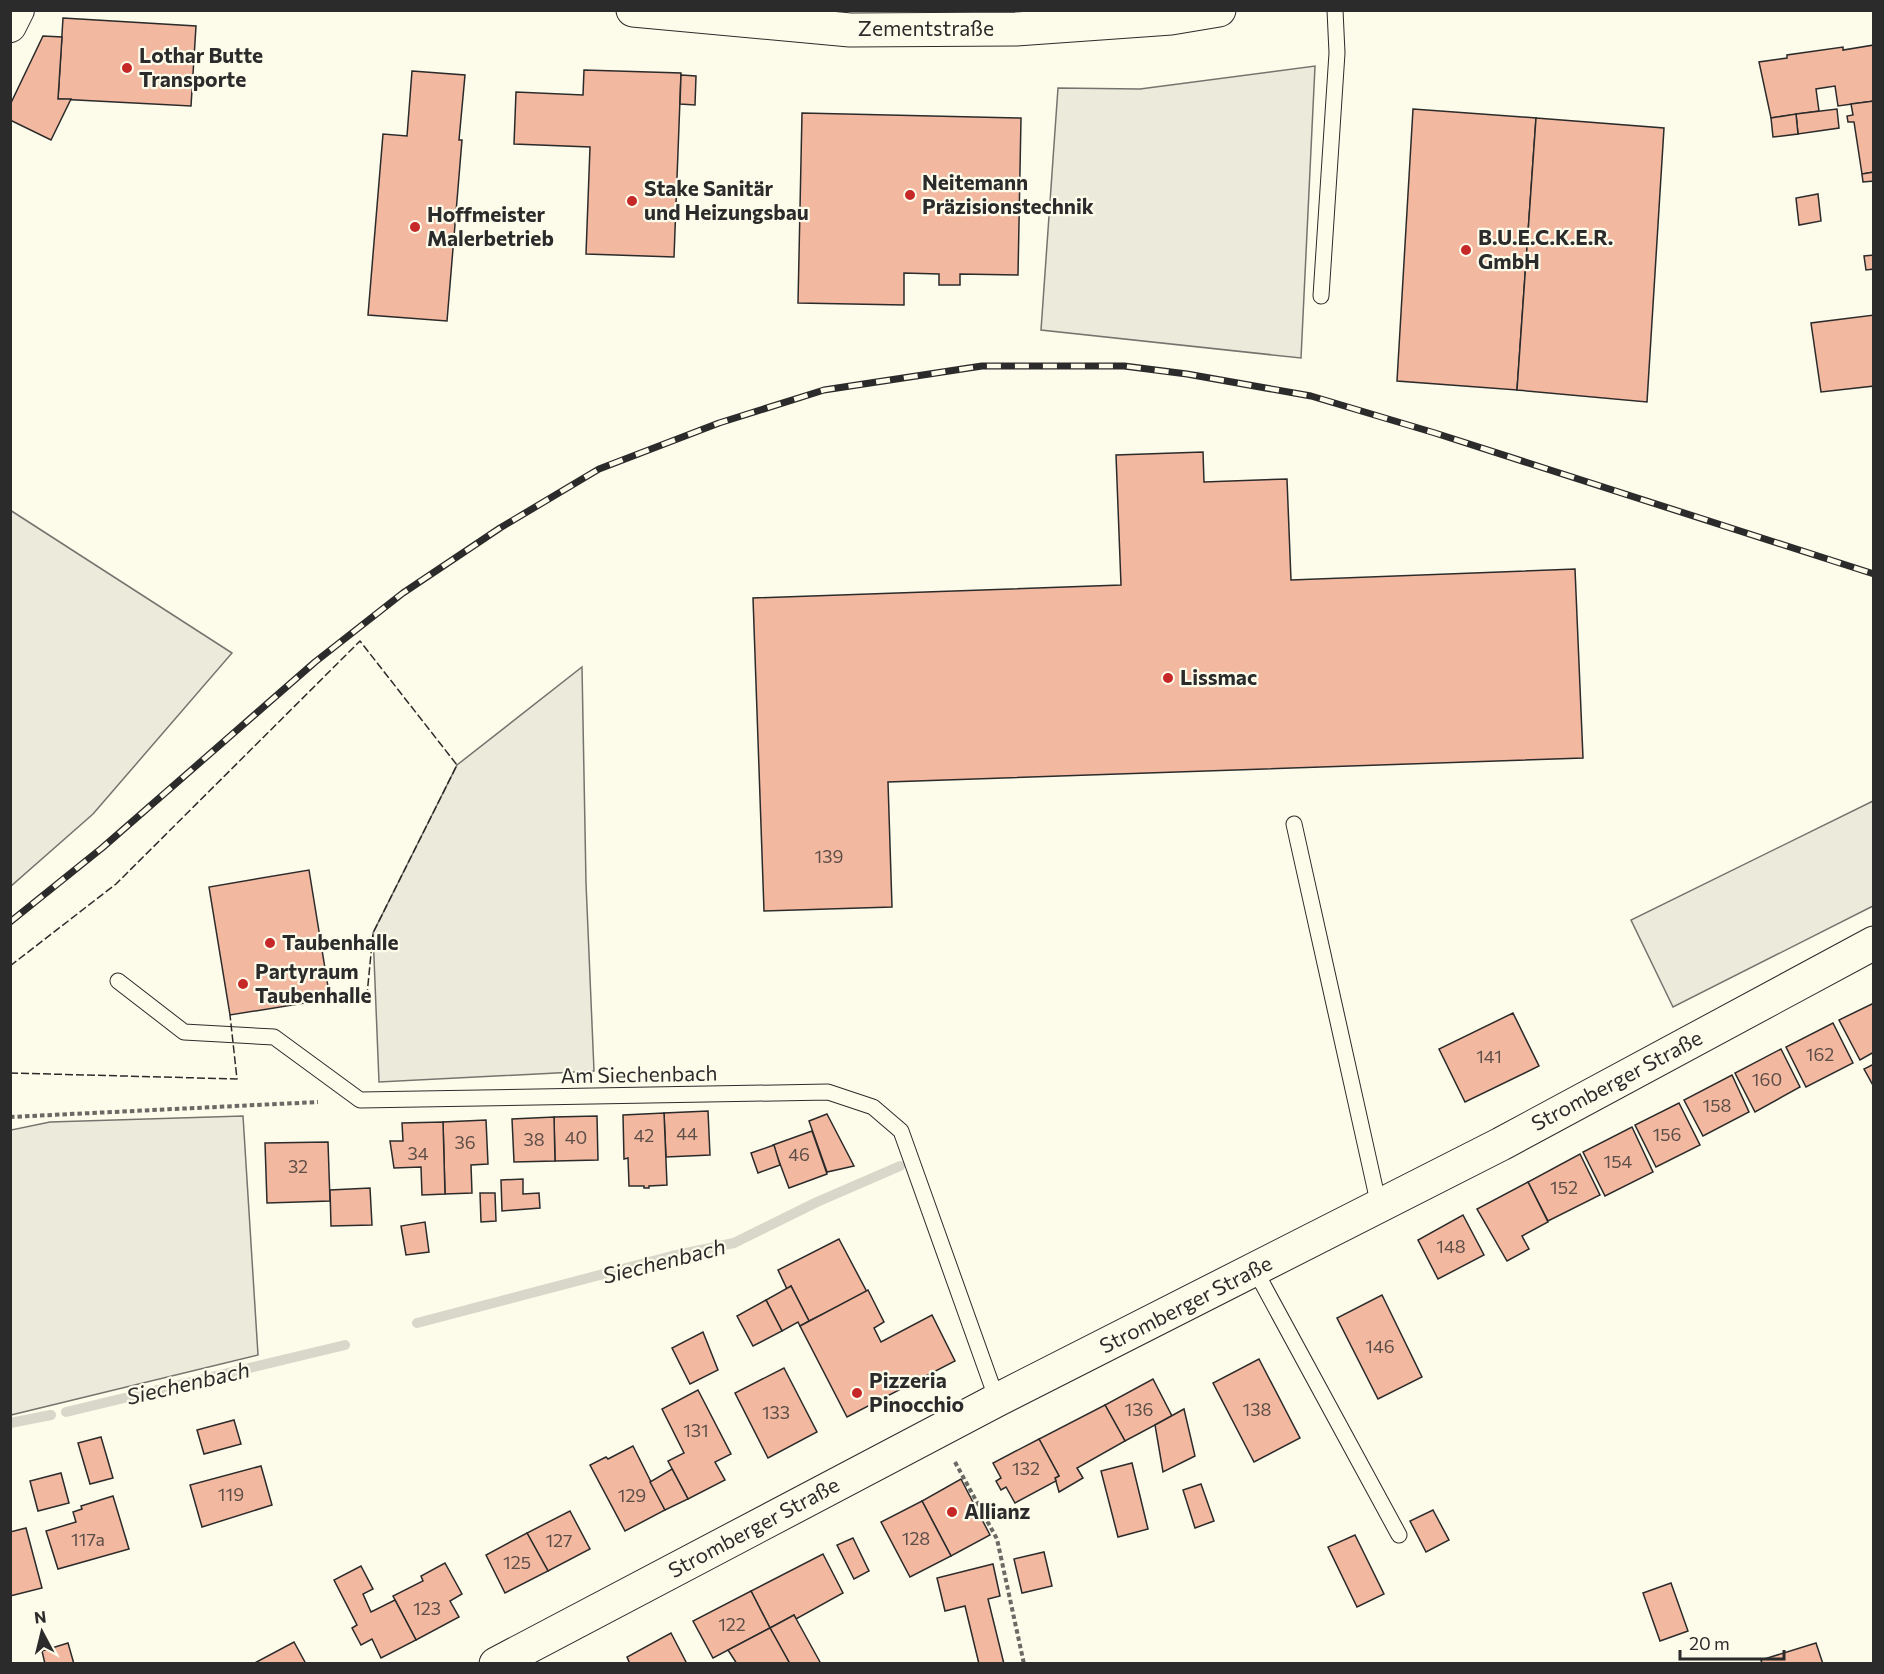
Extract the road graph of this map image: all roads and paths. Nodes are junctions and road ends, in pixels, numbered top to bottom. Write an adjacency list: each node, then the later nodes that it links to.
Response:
1 (18, 10): 5 (street)
2 (633, 10): 3 (main road, Zementstraße)
3 (1219, 10)
4 (1335, 10): 6 (lane)
5 (10, 26)
6 (1321, 296)
7 (1294, 824): 12 (lane)
8 (1874, 943): 12 (main road, Stromberger Straße)
9 (118, 981): 10 (lane)
10 (360, 1100): 11 (path); 14 (lane, Am Siechenbach)
11 (10, 1117)
12 (1379, 1206): 13 (main road, Stromberger Straße)
13 (1255, 1270): 14 (main road, Stromberger Straße); 16 (lane)
14 (997, 1400): 15 (main road, Stromberger Straße)
15 (939, 1432): 17 (main road, Stromberger Straße); 18 (path)
16 (1400, 1535)
17 (496, 1664)
18 (1024, 1664)

